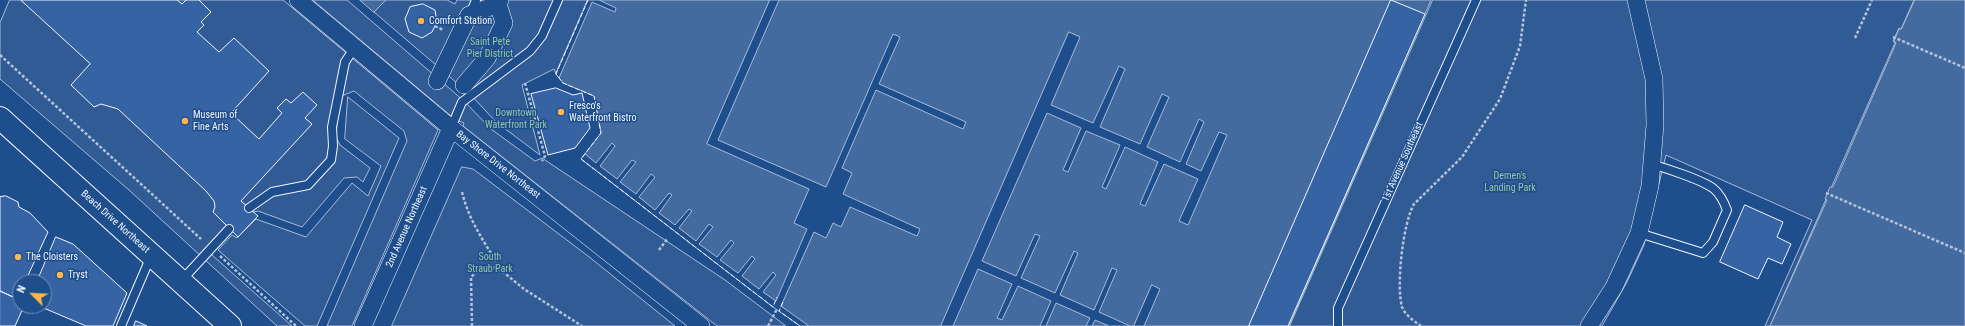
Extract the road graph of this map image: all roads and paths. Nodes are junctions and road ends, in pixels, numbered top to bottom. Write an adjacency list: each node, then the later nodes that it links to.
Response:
1 (298, 0): 13 (street, Bay Shore Drive Northeast)
2 (558, 0): 20 (lane)
3 (1476, 0): 44 (lane, 1st Avenue Southeast)
4 (1526, 0): 45 (path)
5 (1636, 0): 22 (street)
6 (1872, 0): 12 (path)
7 (499, 2): 8 (street); 18 (street)
8 (473, 7): 16 (street)
9 (435, 26): 10 (path)
10 (444, 30)
11 (1893, 37): 15 (path)
12 (1856, 38)
13 (355, 47): 20 (street, Bay Shore Drive Northeast); 25 (lane)
14 (0, 55): 29 (path)
15 (1965, 68)
16 (437, 81)
17 (525, 83): 21 (path)
18 (464, 85)
19 (0, 118): 32 (street, Beach Drive Northeast)
20 (451, 128): 39 (street, 2nd Avenue Northeast); 42 (street, Bay Shore Drive Northeast)
21 (542, 161)
22 (1651, 164): 27 (street); 27 (lane)
23 (462, 192): 33 (path)
24 (1826, 192): 31 (path)
25 (249, 208)
26 (229, 228): 29 (lane)
27 (1639, 233): 46 (street)
28 (668, 238): 30 (path)
29 (211, 248): 34 (lane); 38 (path)
30 (659, 250)
31 (1965, 253)
32 (151, 255): 34 (street, Beach Drive Northeast); 36 (lane)
33 (502, 271): 40 (path); 41 (path)
34 (180, 282): 37 (street, Beach Drive Northeast)
35 (777, 309): 43 (path)
36 (121, 326)
37 (230, 326)
38 (296, 326)
39 (364, 326)
40 (472, 326)
41 (582, 326)
42 (701, 326)
43 (768, 326)
44 (1338, 326)
45 (1421, 326)
46 (1589, 326)

